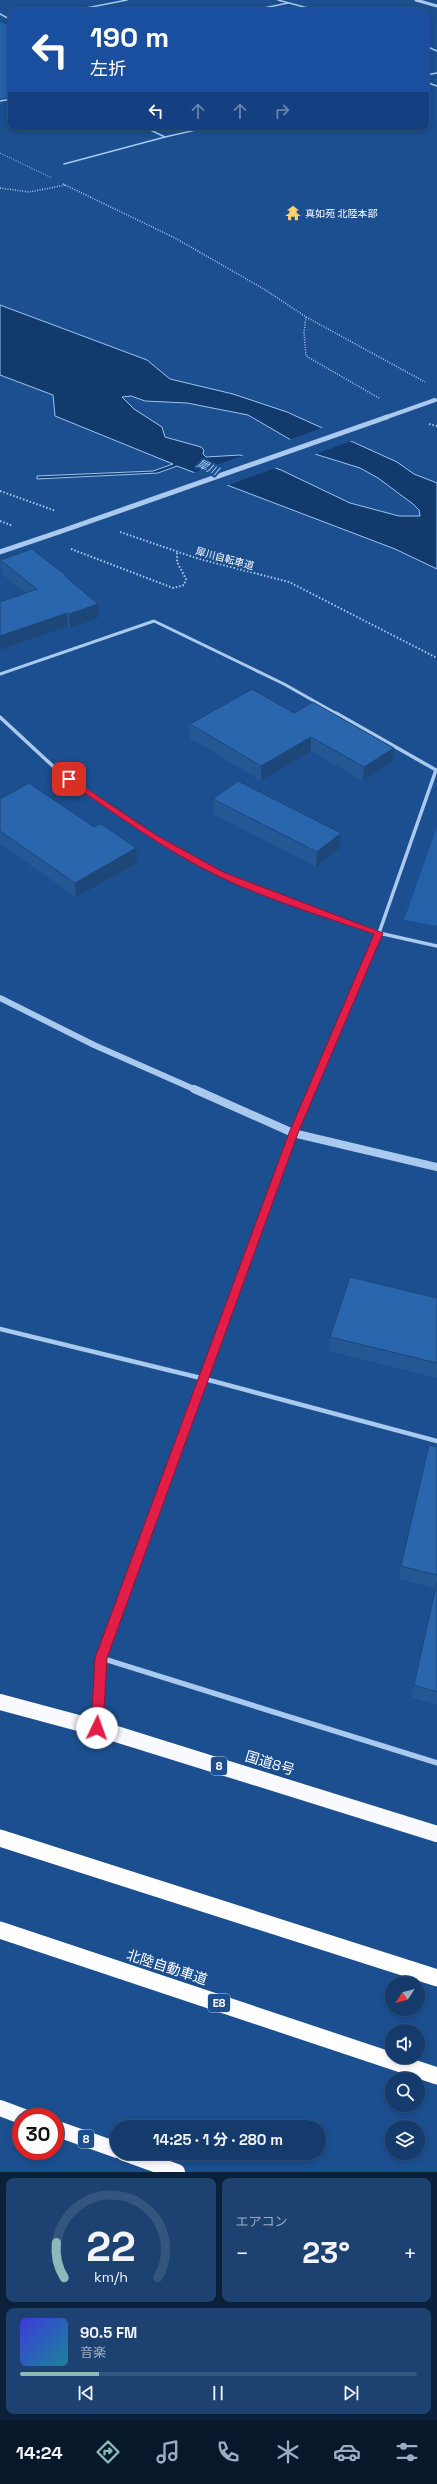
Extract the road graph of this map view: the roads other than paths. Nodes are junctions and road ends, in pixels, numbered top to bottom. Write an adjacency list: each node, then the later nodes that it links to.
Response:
1 (128, 0): 6 (street)
2 (278, 0): 4 (street)
3 (416, 0): 5 (street)
4 (289, 3): 7 (street); 8 (street)
5 (437, 6)
6 (87, 8)
7 (264, 8)
8 (308, 8)
9 (150, 130): 11 (street)
10 (196, 130): 11 (street)
11 (165, 137): 12 (street)
12 (64, 164)
13 (436, 400): 14 (street, bridge)
14 (0, 552)
15 (0, 674): 17 (street)
16 (0, 718): 17 (street)
17 (379, 933): 18 (street); 20 (street)
18 (437, 946)
19 (0, 998): 20 (street)
20 (293, 1133): 21 (street); 23 (street)
21 (437, 1167)
22 (0, 1329): 23 (street)
23 (205, 1379): 24 (street); 25 (street)
24 (437, 1441)
25 (101, 1658): 27 (street); 28 (street)
26 (0, 1702): 27 (highway, 国道8号 / 8)
27 (97, 1728): 29 (highway, 国道8号 / 8)
28 (437, 1763)
29 (437, 1834)
30 (0, 1838): 32 (highway)
31 (0, 1930): 33 (highway, 北陸自動車道 / E8)
32 (437, 1978)
33 (437, 2076)
34 (0, 2108): 35 (highway)
35 (12, 2112)
36 (64, 2131): 37 (highway, 8)
37 (110, 2148)
38 (144, 2160): 39 (highway)
39 (178, 2172)

